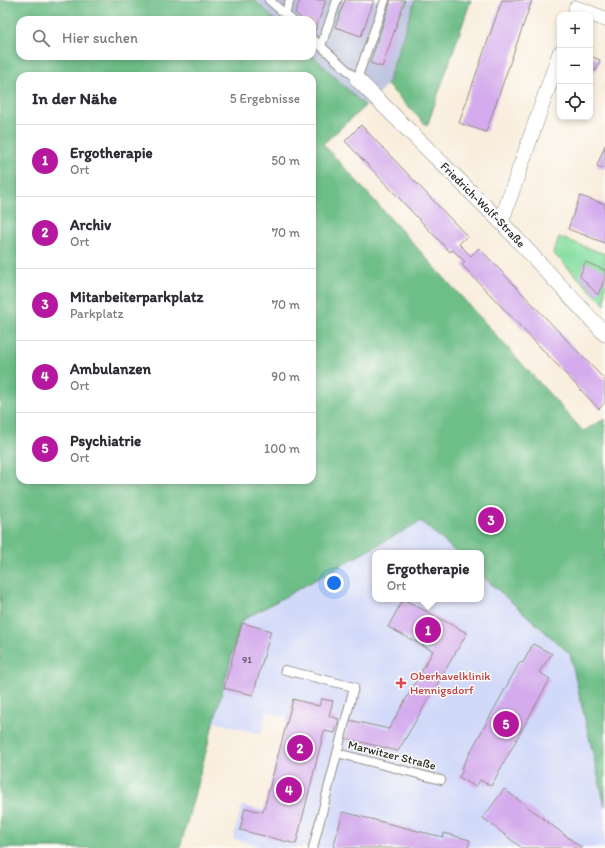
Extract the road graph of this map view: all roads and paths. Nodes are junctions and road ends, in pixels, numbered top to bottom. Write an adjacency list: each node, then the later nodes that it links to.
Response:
1 (269, 0): 6 (lane)
2 (290, 0): 6 (lane)
3 (337, 0): 10 (lane)
4 (385, 0): 12 (lane)
5 (576, 8): 8 (street)
6 (285, 14): 7 (lane)
7 (287, 16)
8 (605, 19)
9 (316, 42): 10 (lane)
10 (321, 46): 12 (lane)
11 (557, 62): 13 (street)
12 (358, 79): 13 (street, Friedrich-Wolf-Straße)
13 (501, 222): 14 (street, Friedrich-Wolf-Straße)
14 (605, 334)
15 (285, 670): 16 (lane, Marwitzer Straße)
16 (337, 753): 17 (lane, Marwitzer Straße); 18 (lane, Marwitzer Straße)
17 (441, 780)
18 (313, 848)

